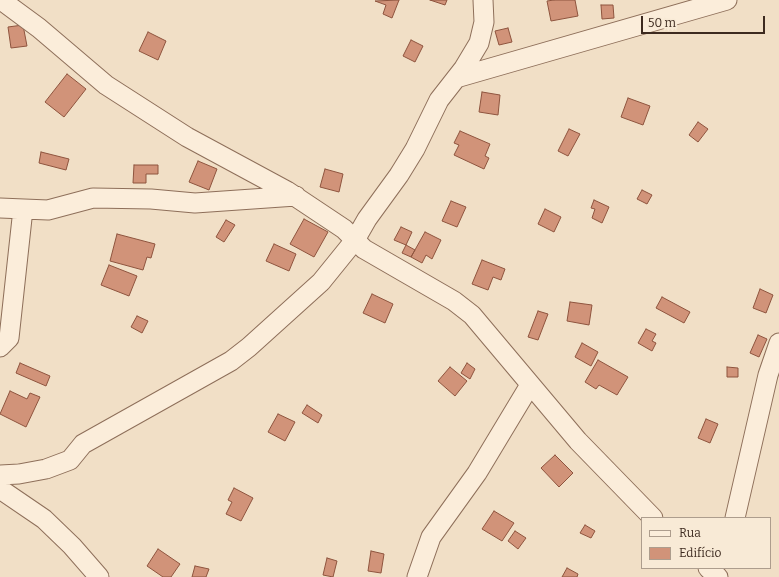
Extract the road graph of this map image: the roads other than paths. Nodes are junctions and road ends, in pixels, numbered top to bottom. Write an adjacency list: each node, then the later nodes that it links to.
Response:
1 (1, 0): 5 (street)
2 (483, 0): 4 (street)
3 (727, 0): 4 (street)
4 (456, 78): 8 (street)
5 (296, 196): 7 (street); 8 (street)
6 (0, 208): 7 (street)
7 (23, 209): 10 (street)
8 (355, 240): 11 (street); 12 (street)
9 (779, 342): 15 (street)
10 (0, 347)
11 (530, 385): 14 (street); 17 (street)
12 (0, 475)
13 (0, 489): 16 (street)
14 (652, 517)
15 (735, 517)
16 (99, 577)
17 (417, 577)

